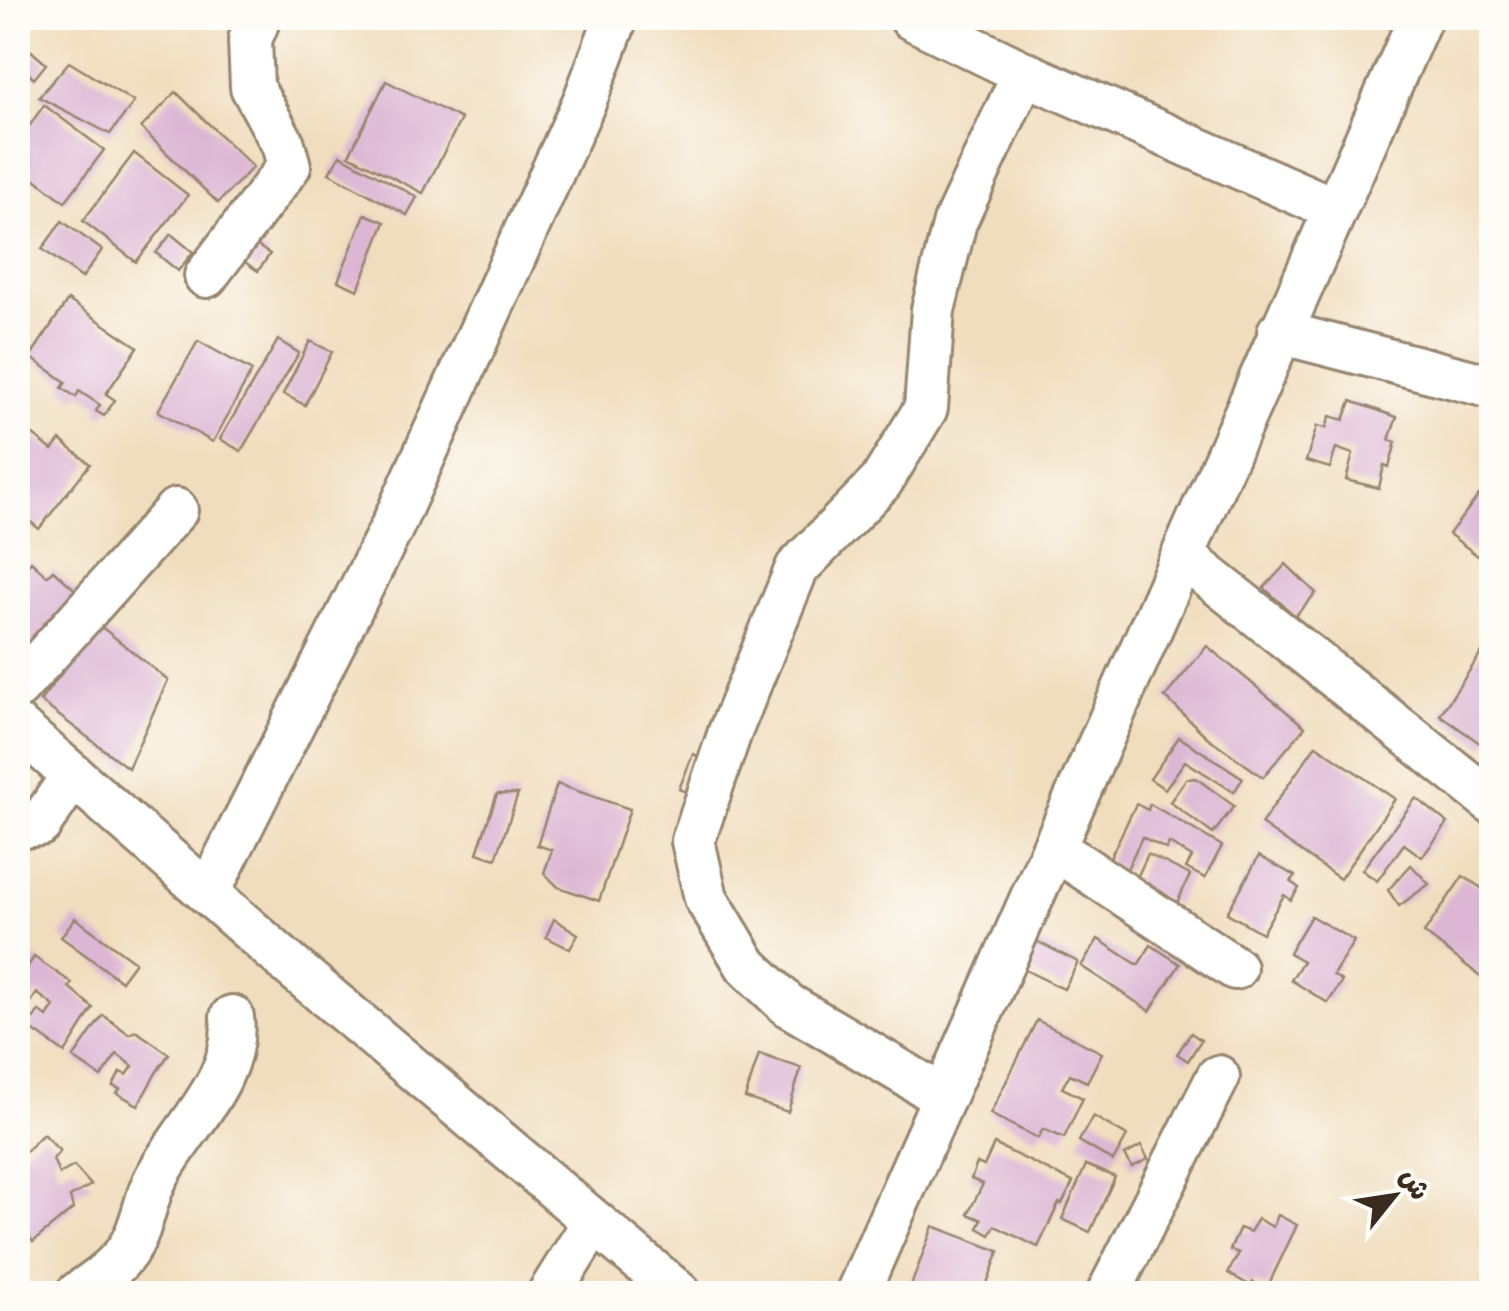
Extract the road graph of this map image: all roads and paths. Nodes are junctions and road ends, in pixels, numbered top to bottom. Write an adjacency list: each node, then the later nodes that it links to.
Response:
1 (259, 18): 7 (street)
2 (616, 18): 18 (street)
3 (910, 18): 5 (street)
4 (1420, 18): 6 (street)
5 (1024, 73): 6 (street); 22 (street)
6 (1334, 209): 8 (street)
7 (206, 276)
8 (1279, 332): 9 (street); 11 (street)
9 (1492, 387)
10 (176, 510): 12 (street)
11 (1183, 556): 15 (street); 17 (street)
12 (18, 687)
13 (18, 727): 14 (street)
14 (73, 775): 16 (street); 18 (street)
15 (1492, 802)
16 (18, 826)
17 (1054, 848): 19 (street); 22 (street)
18 (208, 893): 23 (street)
19 (1235, 968)
20 (232, 1017): 24 (street)
21 (1218, 1077): 28 (street)
22 (944, 1097): 27 (street)
23 (594, 1222): 25 (street); 26 (street)
24 (77, 1294)
25 (549, 1294)
26 (680, 1294)
27 (857, 1294)
28 (1108, 1294)

